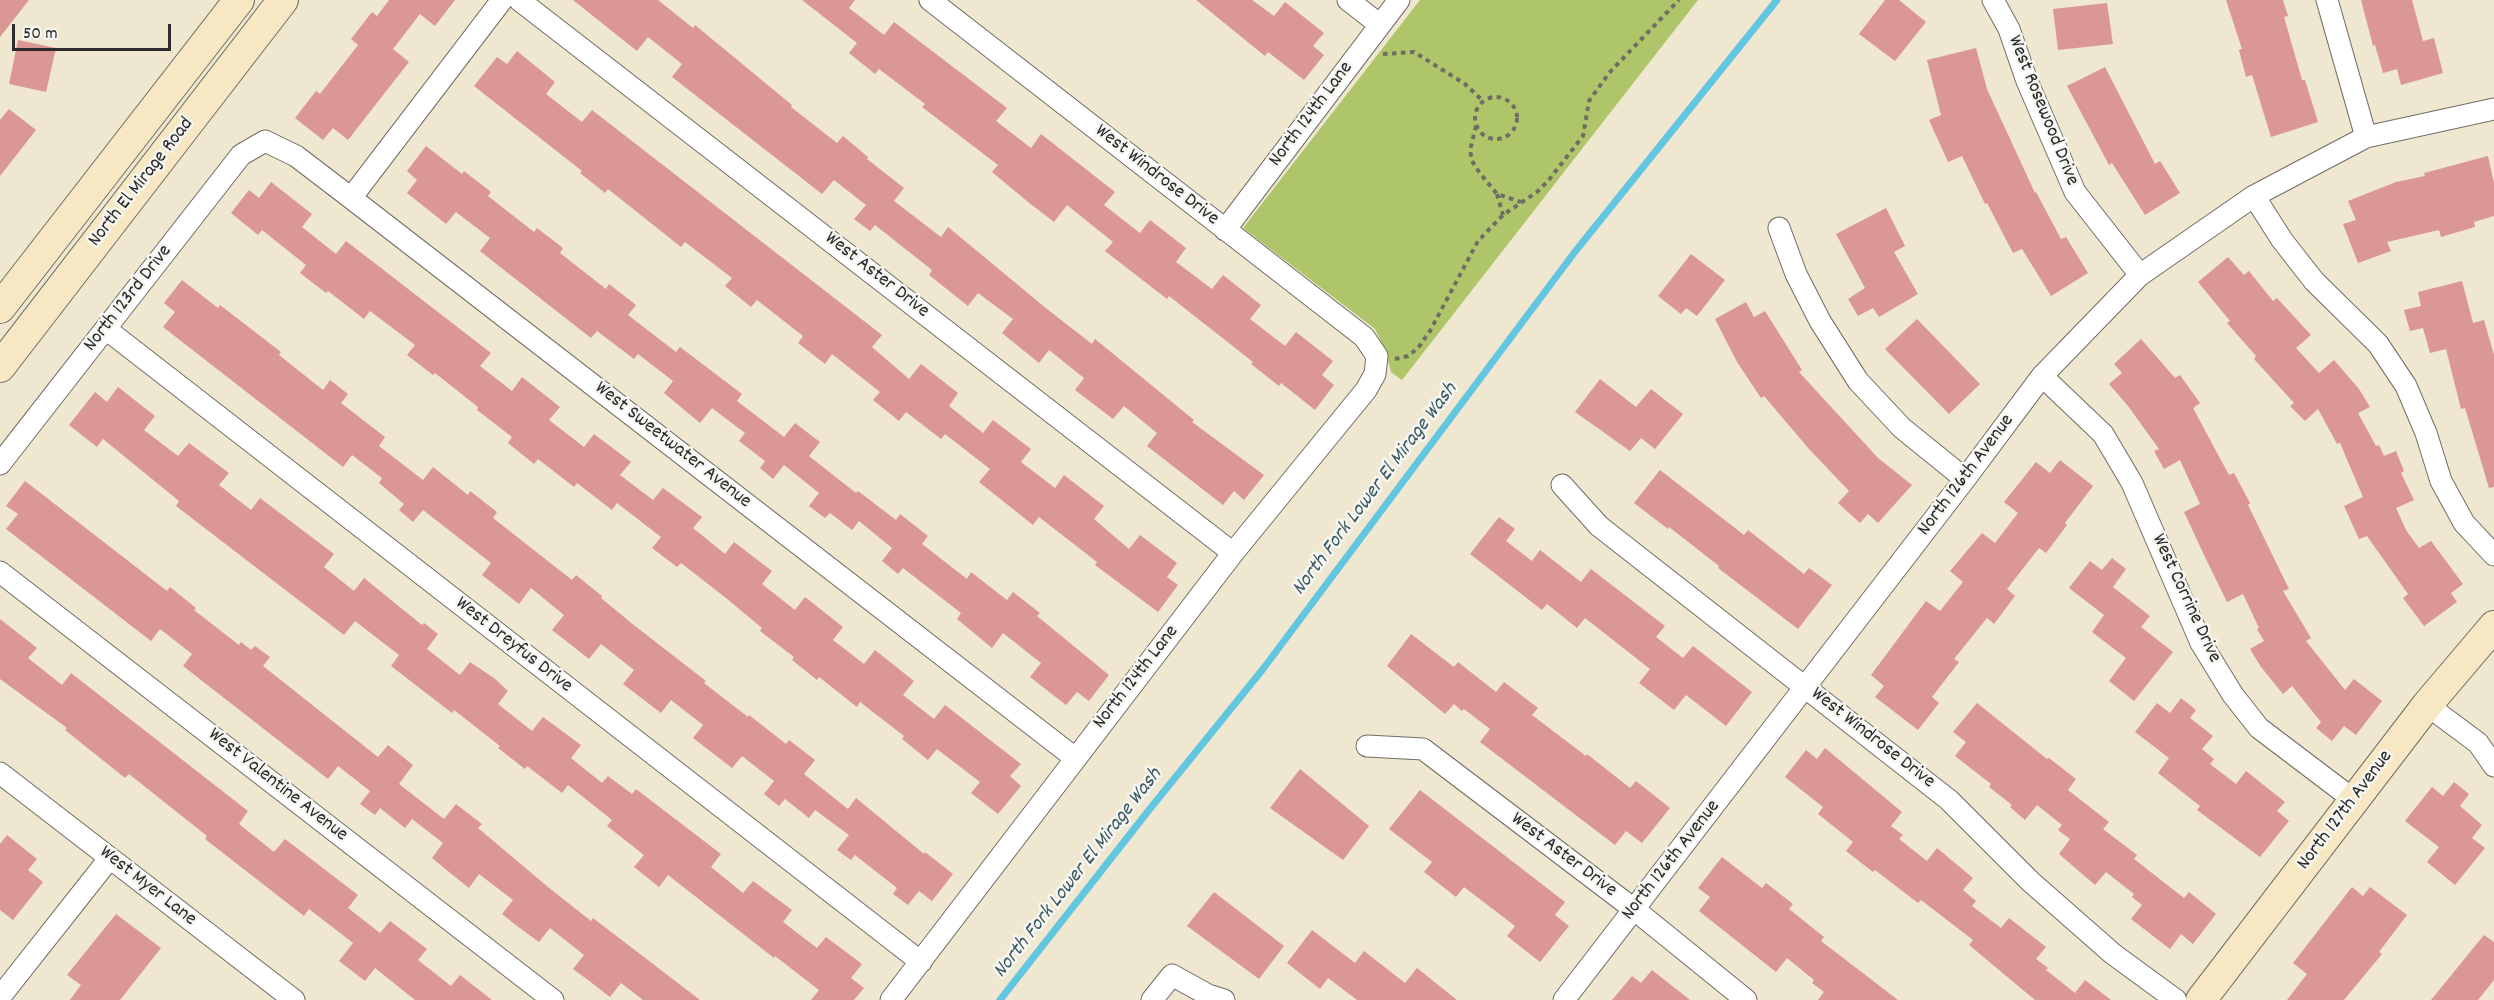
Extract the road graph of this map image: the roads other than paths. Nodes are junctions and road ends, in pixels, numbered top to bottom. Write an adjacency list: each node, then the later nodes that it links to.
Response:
1 (239, 0): 19 (main road, North El Mirage Road)
2 (283, 0): 22 (main road, North El Mirage Road)
3 (502, 0): 15 (street)
4 (519, 0): 27 (street, West Aster Drive)
5 (930, 0): 17 (street, West Windrose Drive)
6 (1348, 0): 10 (street)
7 (1399, 0): 10 (street, North 124th Lane)
8 (1993, 0): 18 (street, West Rosewood Drive)
9 (2326, 0): 12 (street)
10 (1380, 25): 17 (street, North 124th Lane)
11 (2494, 109): 12 (street, North 126th Avenue)
12 (2366, 137): 14 (street, North 126th Avenue)
13 (265, 141): 15 (street, West Sweetwater Avenue); 20 (street, North 123rd Drive)
14 (2254, 196): 18 (street, North 126th Avenue); 28 (street)
15 (351, 198): 34 (street, West Sweetwater Avenue)
16 (1779, 228): 25 (street)
17 (1225, 230): 21 (street, West Windrose Drive)
18 (2140, 275): 23 (street, North 126th Avenue)
19 (0, 308)
20 (106, 329): 24 (street, North 123rd Drive); 40 (street, West Dreyfus Drive)
21 (1377, 356): 27 (street, North 124th Lane)
22 (0, 367)
23 (2042, 376): 25 (street, North 126th Avenue); 37 (street, West Corrine Drive)
24 (0, 464)
25 (1965, 479): 31 (street, North 126th Avenue)
26 (1562, 485): 31 (street, West Windrose Drive)
27 (1233, 553): 34 (street, North 124th Lane)
28 (2494, 555)
29 (0, 572): 43 (street, West Valentine Avenue)
30 (2494, 626): 32 (main road, North 127th Avenue)
31 (1805, 687): 39 (street, North 126th Avenue); 49 (street, West Windrose Drive)
32 (2427, 705): 35 (street); 37 (main road, North 127th Avenue)
33 (1367, 746): 39 (street, West Aster Drive)
34 (1075, 758): 40 (street, North 124th Lane)
35 (2494, 766)
36 (0, 773): 38 (street, West Myer Lane)
37 (2354, 800): 50 (main road, North 127th Avenue)
38 (109, 859): 41 (street); 42 (street, West Myer Lane)
39 (1635, 910): 47 (street, North 126th Avenue); 48 (street, West Aster Drive)
40 (921, 962): 44 (street, North 124th Lane)
41 (0, 997)
42 (294, 1000)
43 (553, 1000)
44 (891, 1000)
45 (1152, 1000): 46 (street)
46 (1224, 1000)
47 (1564, 1000)
48 (1746, 1000)
49 (2176, 1000)
50 (2201, 1000)

